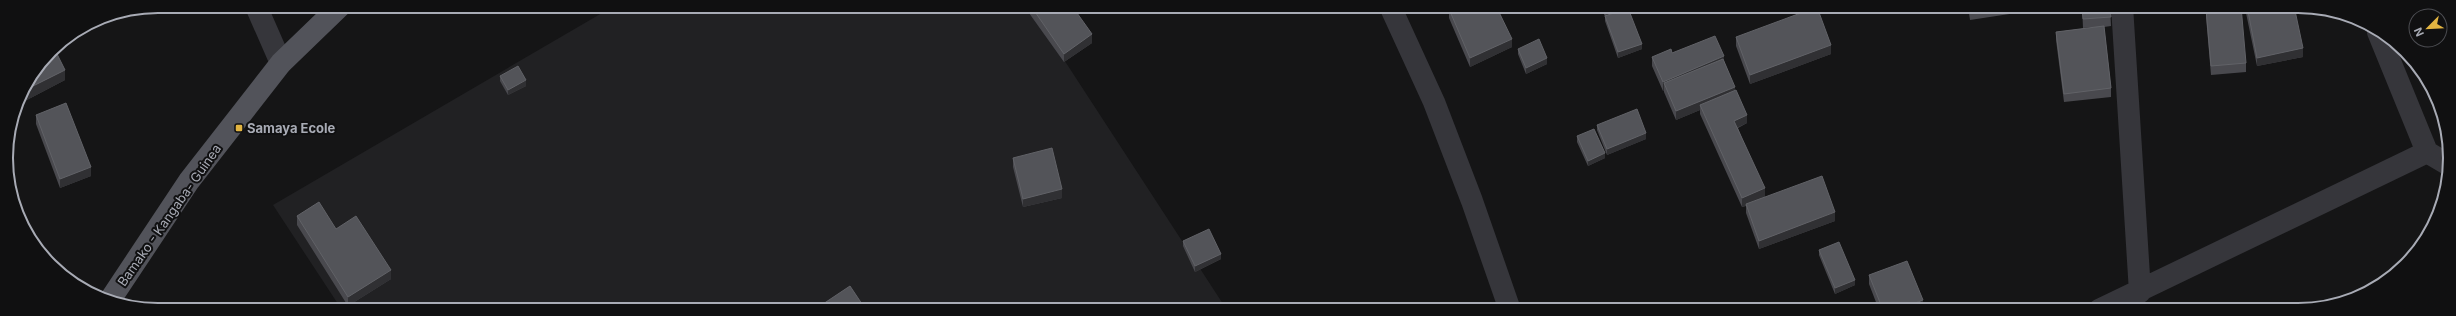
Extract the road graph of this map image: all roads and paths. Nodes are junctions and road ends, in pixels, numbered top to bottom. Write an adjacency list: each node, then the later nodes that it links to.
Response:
1 (259, 13): 6 (street)
2 (333, 13): 6 (main road, Bamako - Kangaba- Guinea)
3 (1393, 13): 11 (street)
4 (2122, 13): 9 (street)
5 (2381, 38): 7 (street)
6 (281, 63): 10 (main road, Bamako - Kangaba- Guinea)
7 (2427, 152): 8 (street); 9 (street)
8 (2443, 161)
9 (2140, 292): 12 (street)
10 (113, 296)
11 (1508, 303)
12 (2115, 303)

